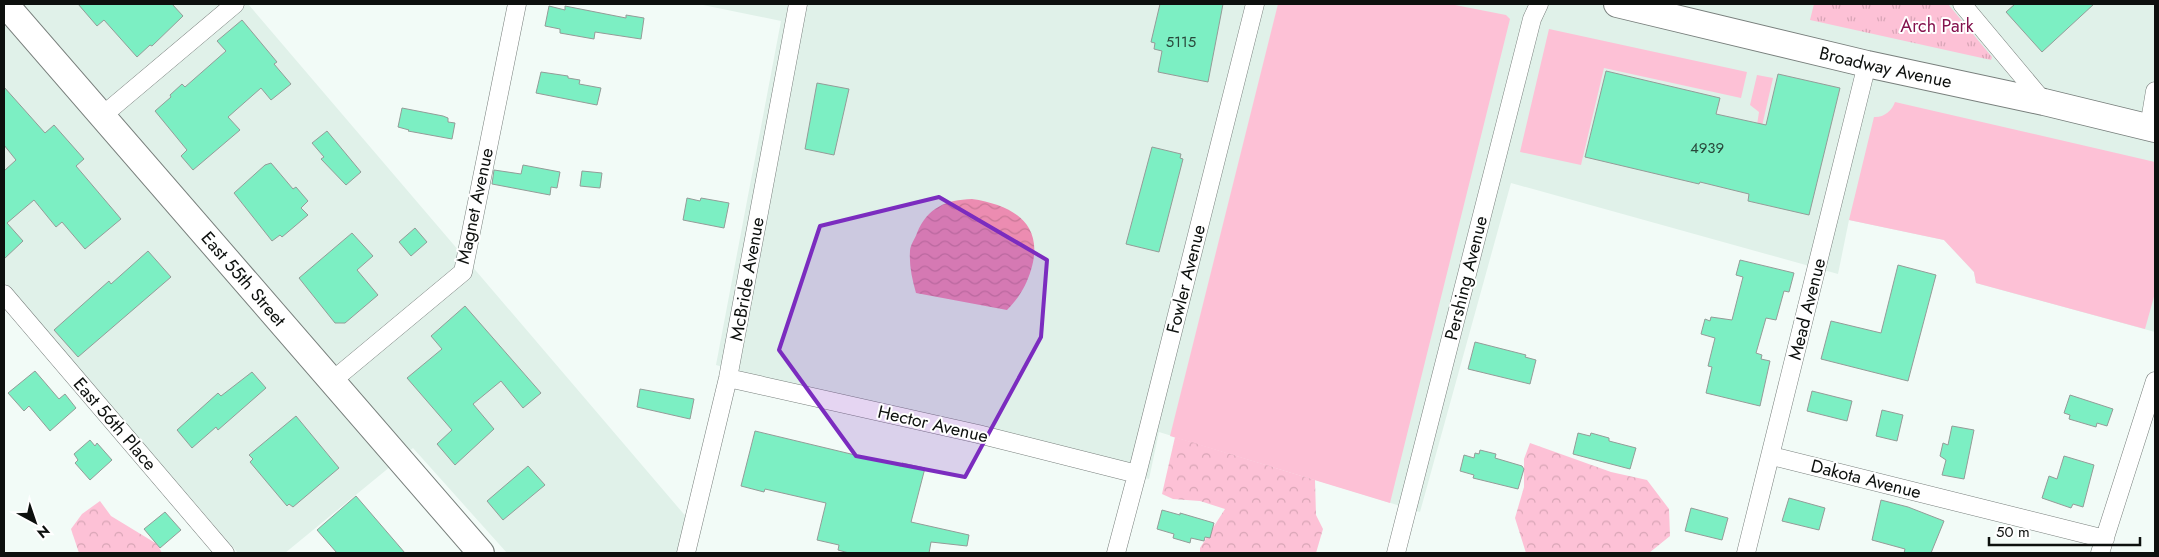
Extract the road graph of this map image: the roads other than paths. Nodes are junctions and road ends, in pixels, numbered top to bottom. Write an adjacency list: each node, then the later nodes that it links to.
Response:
1 (5, 4): 12 (main road, East 55th Street)
2 (235, 4): 12 (street)
3 (517, 4): 16 (street, Magnet Avenue)
4 (798, 4): 15 (street, McBride Avenue)
5 (1255, 4): 19 (street, Fowler Avenue)
6 (1539, 4): 25 (street, Pershing Avenue)
7 (1617, 4): 9 (main road, Broadway Avenue)
8 (1962, 4): 11 (street)
9 (1867, 64): 11 (main road, Broadway Avenue); 18 (street, Mead Avenue)
10 (2155, 91): 13 (street)
11 (2044, 102): 13 (main road, Broadway Avenue)
12 (102, 116): 16 (main road, East 55th Street)
13 (2152, 128)
14 (4, 294): 21 (street, East 56th Place)
15 (728, 378): 19 (street, Hector Avenue); 23 (street, McBride Avenue)
16 (332, 381): 22 (main road, East 55th Street)
17 (2155, 381): 20 (street)
18 (1772, 456): 20 (street, Dakota Avenue); 26 (street, Mead Avenue)
19 (1138, 474): 24 (street, Fowler Avenue)
20 (2103, 546)
21 (226, 553)
22 (481, 553)
23 (686, 553)
24 (1116, 553)
25 (1396, 553)
26 (1746, 553)

